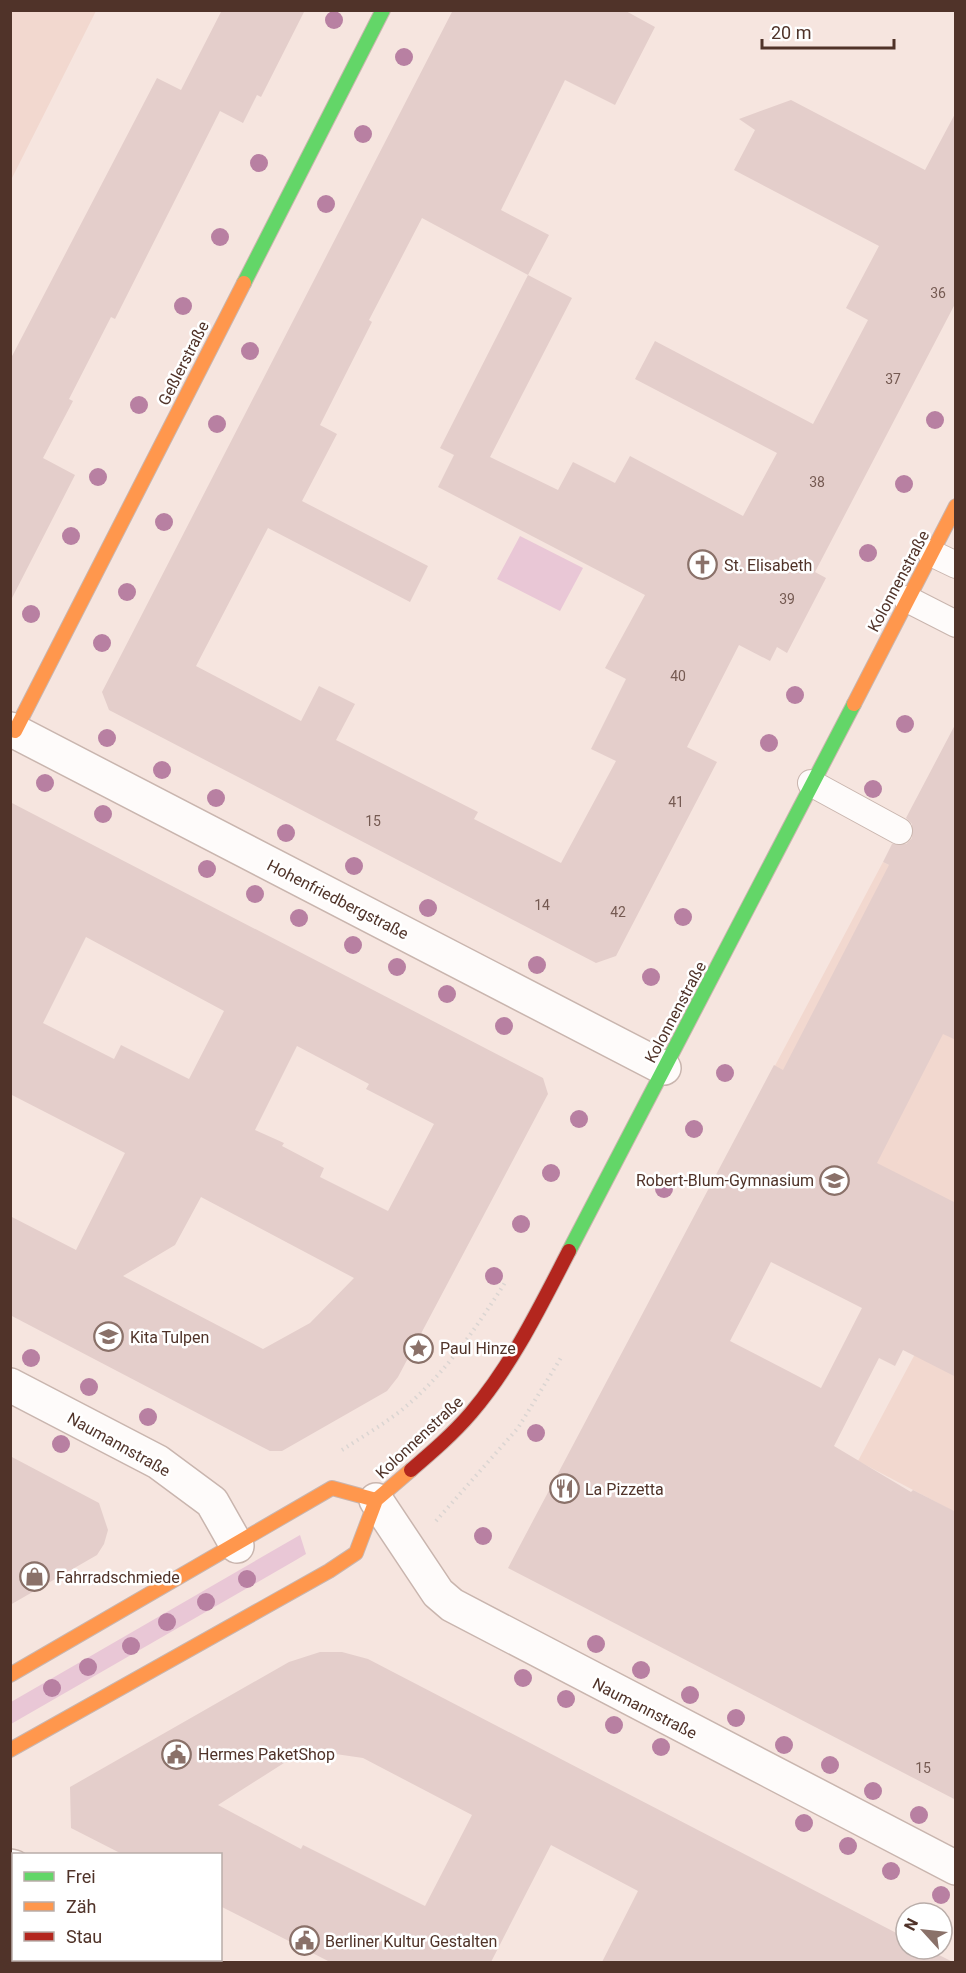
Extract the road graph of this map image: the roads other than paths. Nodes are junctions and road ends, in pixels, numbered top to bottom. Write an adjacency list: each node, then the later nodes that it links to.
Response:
1 (383, 10): 7 (main road, Geßlerstraße)
2 (956, 506): 3 (main road, Kolonnenstraße)
3 (931, 553): 4 (lane); 5 (main road, Kolonnenstraße)
4 (956, 565)
5 (907, 599): 6 (lane); 8 (main road, Kolonnenstraße)
6 (956, 624)
7 (13, 730): 10 (street, Hohenfriedbergstraße)
8 (811, 783): 9 (lane); 10 (main road, Kolonnenstraße)
9 (899, 831)
10 (664, 1068): 12 (main road, Kolonnenstraße)
11 (10, 1385): 13 (street, Naumannstraße)
12 (376, 1500): 13 (main road, Kolonnenstraße); 15 (main road, Kolonnenstraße); 16 (street, Naumannstraße)
13 (237, 1546): 14 (main road, Kolonnenstraße)
14 (10, 1675)
15 (10, 1750)
16 (956, 1868)

